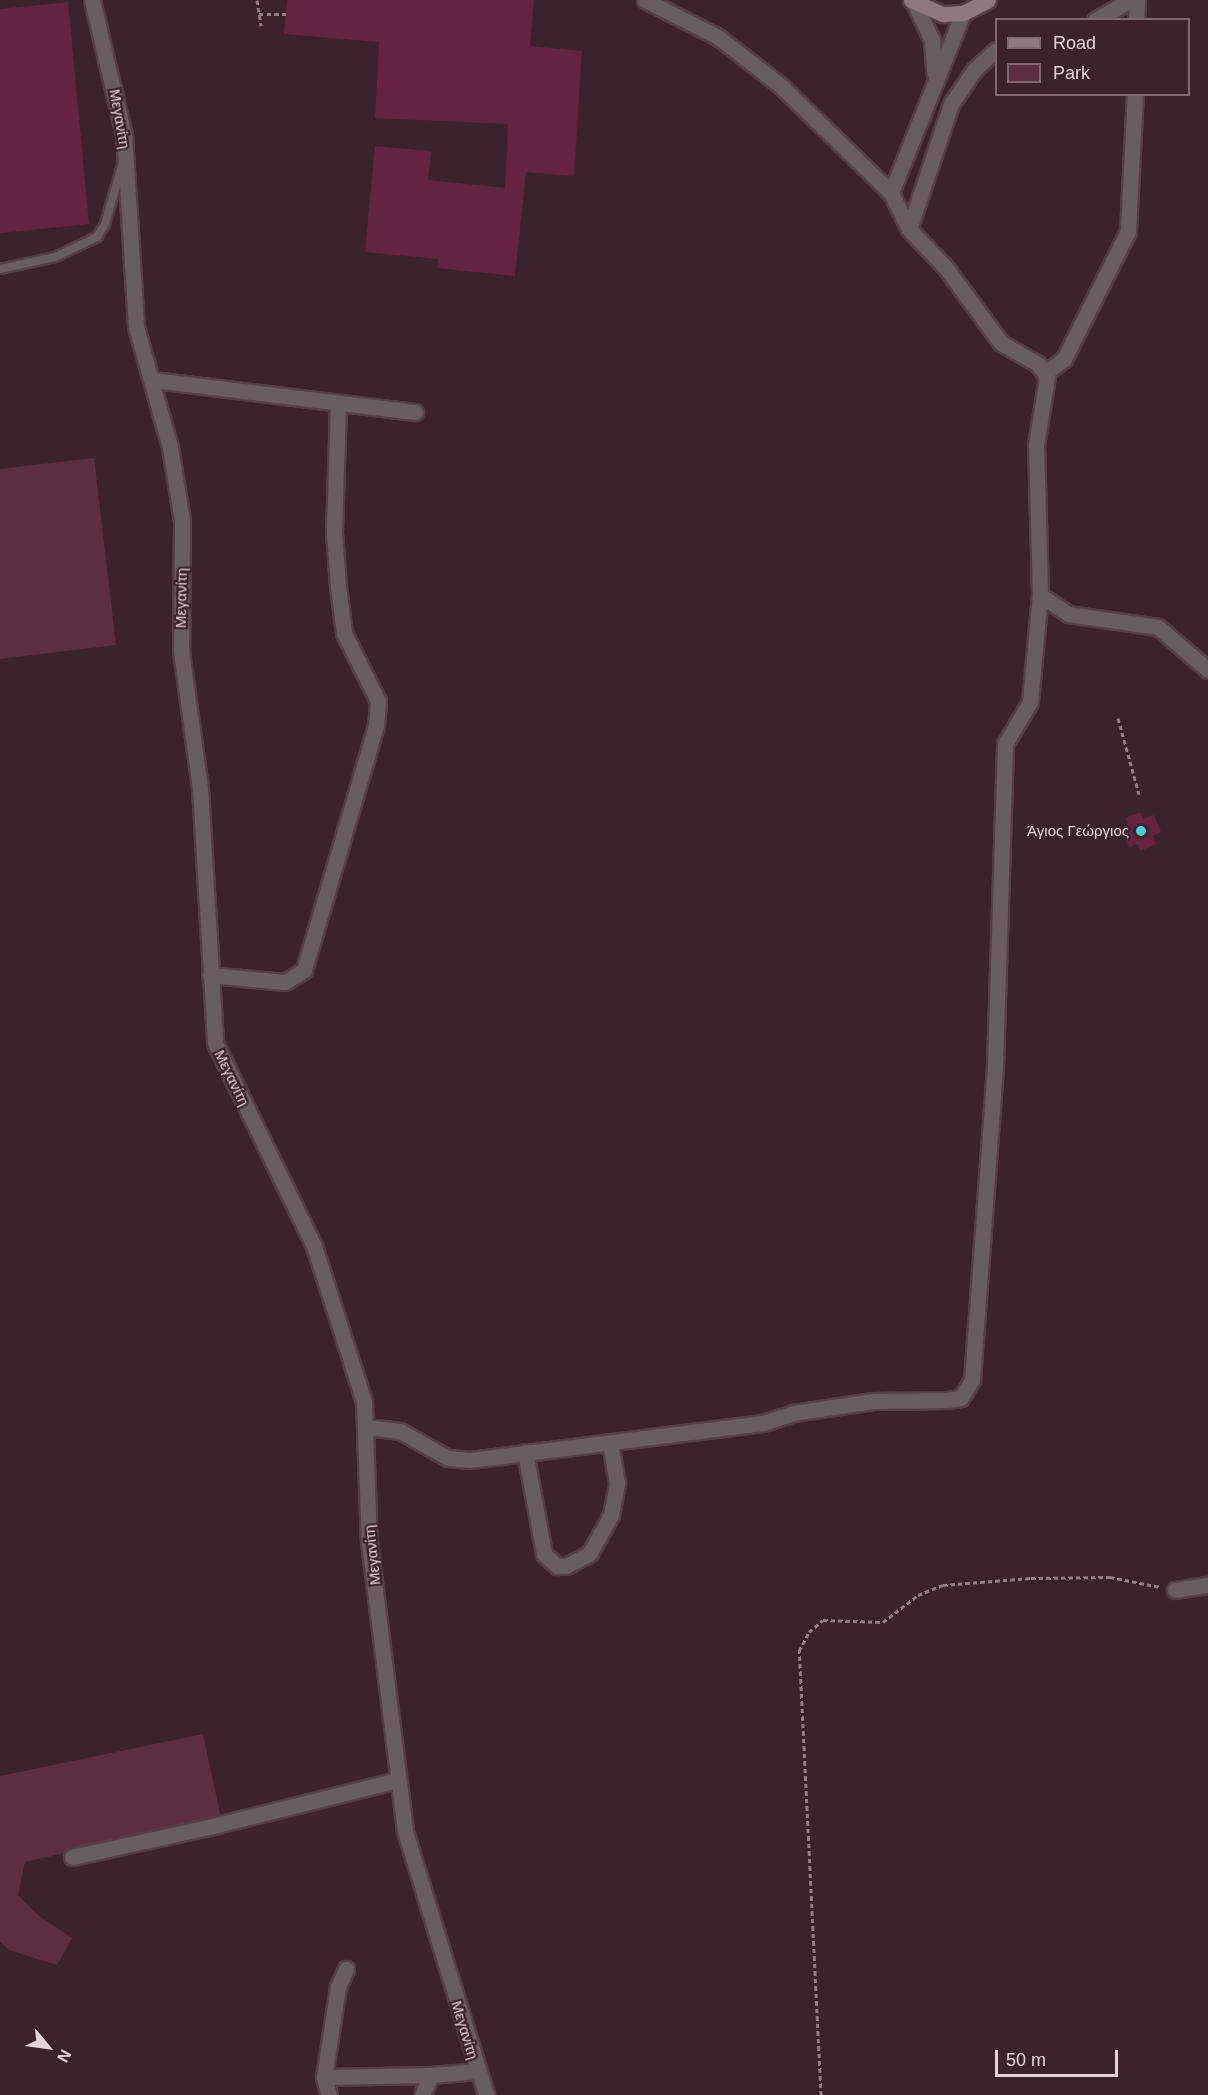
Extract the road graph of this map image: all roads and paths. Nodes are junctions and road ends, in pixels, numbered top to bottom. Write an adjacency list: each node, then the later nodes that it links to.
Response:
1 (92, 0): 17 (street, Μεγανίτη)
2 (257, 0): 9 (path)
3 (645, 0): 18 (street)
4 (988, 0): 8 (main road)
5 (1131, 0): 11 (street)
6 (1137, 0): 12 (street)
7 (912, 1): 8 (main road); 15 (street)
8 (963, 13): 15 (street)
9 (259, 14): 10 (path); 13 (path)
10 (286, 14)
11 (1099, 18)
12 (1136, 18)
13 (261, 26)
14 (995, 51): 19 (street)
15 (934, 78): 18 (street)
16 (1135, 96): 21 (street)
17 (126, 153): 20 (lane); 22 (street, Μεγανίτη)
18 (891, 193): 19 (street)
19 (909, 229): 21 (street)
20 (0, 268)
21 (1045, 373): 25 (street)
22 (154, 380): 23 (street); 29 (street, Μεγανίτη)
23 (338, 403): 24 (street); 29 (street)
24 (415, 412)
25 (1040, 595): 26 (street); 31 (street)
26 (1208, 670)
27 (1118, 718): 28 (path)
28 (1139, 794)
29 (210, 975): 30 (street, Μεγανίτη)
30 (367, 1427): 32 (street); 35 (street, Μεγανίτη)
31 (610, 1443): 32 (street); 32 (street)
32 (525, 1452)
33 (1208, 1585): 34 (street)
34 (1175, 1590): 44 (path)
35 (397, 1780): 36 (street); 38 (street, Μεγανίτη)
36 (72, 1857)
37 (346, 1969): 40 (street)
38 (478, 2071): 39 (street); 43 (street, Μεγανίτη)
39 (431, 2075): 40 (street); 42 (street)
40 (324, 2077): 41 (street)
41 (329, 2095)
42 (422, 2095)
43 (486, 2095)
44 (821, 2095)

